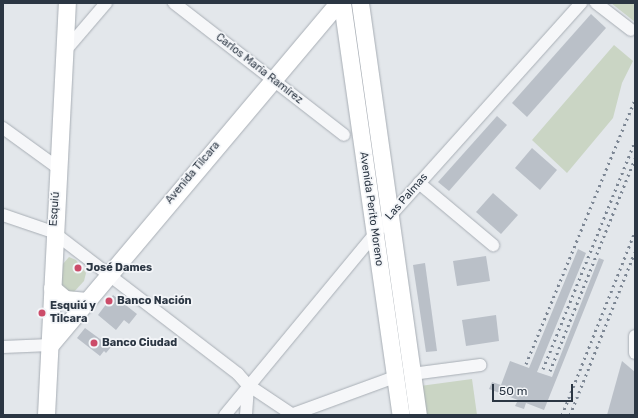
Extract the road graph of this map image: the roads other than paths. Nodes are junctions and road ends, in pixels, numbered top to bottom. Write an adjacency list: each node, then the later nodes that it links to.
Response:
1 (67, 3): 10 (street, Esquiú)
2 (106, 3): 10 (street)
3 (174, 3): 11 (street, Carlos María Ramírez)
4 (338, 3): 11 (street, Avenida Tilcara)
5 (342, 3): 19 (street, Avenida Perito Moreno)
6 (360, 3): 17 (street, Avenida Perito Moreno)
7 (581, 3): 15 (street, Las Palmas)
8 (596, 3): 9 (street)
9 (631, 30)
10 (64, 52): 14 (street, Esquiú)
11 (271, 79): 13 (street, Carlos María Ramírez); 21 (street, Avenida Tilcara)
12 (3, 128): 14 (street)
13 (344, 135)
14 (58, 168): 18 (street, Esquiú)
15 (419, 183): 17 (street, Las Palmas); 20 (street)
16 (3, 215): 18 (street)
17 (389, 217): 19 (street, Las Palmas); 27 (street, Avenida Perito Moreno)
18 (53, 232): 21 (street); 22 (street, Esquiú)
19 (375, 234): 27 (street, Avenida Perito Moreno); 28 (street, Las Palmas)
20 (493, 245)
21 (108, 274): 23 (street, Avenida Tilcara); 28 (street)
22 (52, 288): 23 (street); 24 (street, Esquiú)
23 (87, 301): 24 (street, Avenida Tilcara)
24 (50, 345): 25 (street); 29 (street, Esquiú)
25 (3, 347)
26 (480, 365): 27 (street)
27 (404, 375): 32 (street); 33 (street, Avenida Perito Moreno); 34 (street, Avenida Perito Moreno)
28 (248, 385): 30 (street, Las Palmas); 31 (street); 32 (street)
29 (46, 415)
30 (225, 415)
31 (246, 415)
32 (292, 415)
33 (401, 415)
34 (418, 415)

